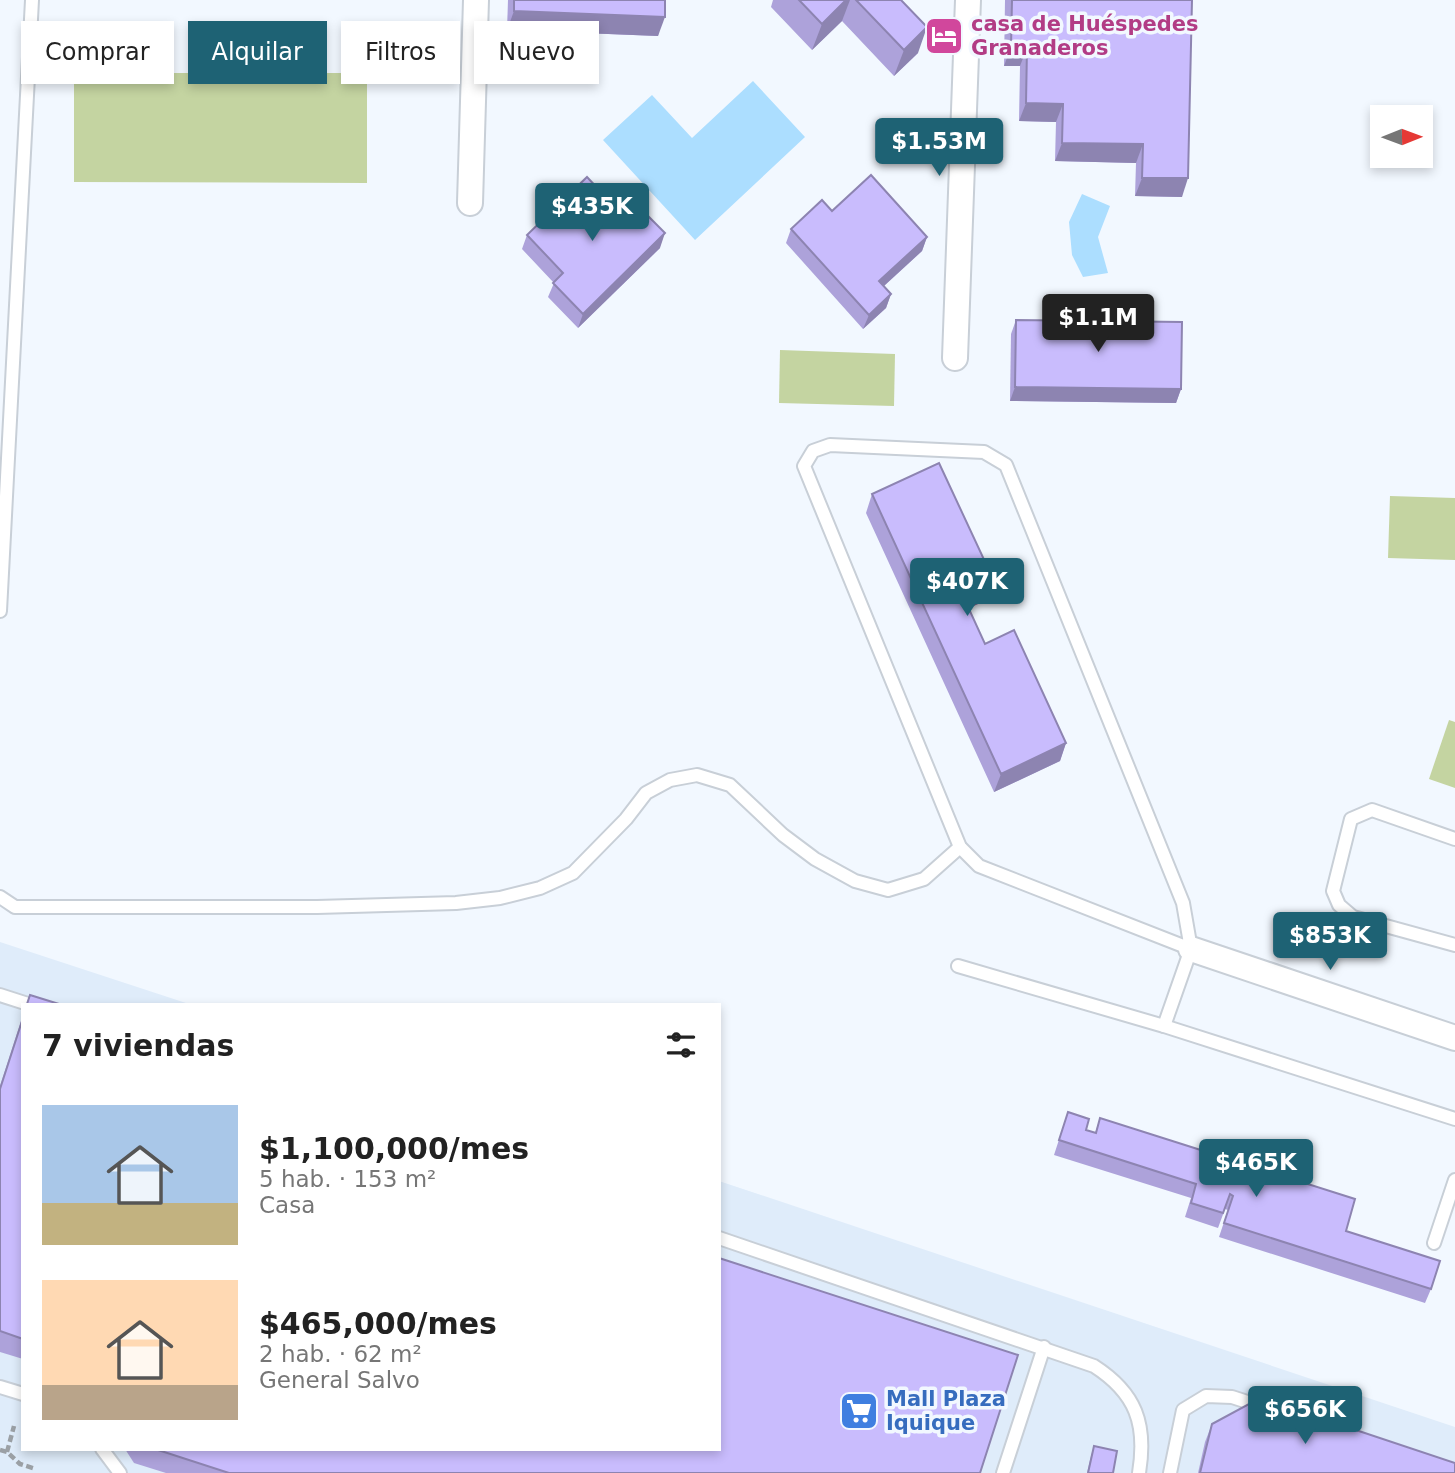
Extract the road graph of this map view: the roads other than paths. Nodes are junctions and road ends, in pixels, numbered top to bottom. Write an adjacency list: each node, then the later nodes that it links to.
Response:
1 (32, 0): 6 (lane)
2 (476, 0): 4 (street)
3 (968, 0): 5 (street)
4 (470, 203)
5 (955, 358)
6 (0, 611)
7 (1455, 839): 10 (lane)
8 (960, 847): 9 (lane); 11 (lane); 11 (lane)
9 (0, 897)
10 (1455, 945)
11 (1191, 949): 15 (lane); 16 (street)
12 (958, 966): 15 (lane)
13 (0, 995): 14 (lane)
14 (25, 1003)
15 (1164, 1026): 17 (lane)
16 (1455, 1038)
17 (1455, 1119)
18 (1455, 1180): 20 (lane)
19 (721, 1239): 21 (lane)
20 (1434, 1243)
21 (1044, 1347): 27 (lane); 28 (lane)
22 (0, 1388): 23 (lane)
23 (21, 1393)
24 (1284, 1414): 29 (lane)
25 (104, 1451): 26 (lane)
26 (120, 1473)
27 (1003, 1473)
28 (1139, 1473)
29 (1170, 1473)

